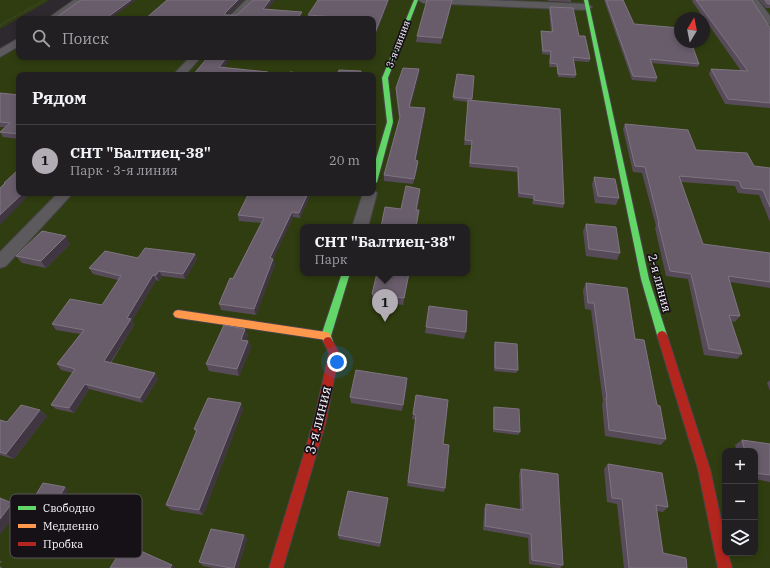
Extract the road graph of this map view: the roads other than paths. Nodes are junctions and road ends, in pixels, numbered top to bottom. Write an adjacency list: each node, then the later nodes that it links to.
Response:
1 (80, 0): 7 (street)
2 (251, 0): 8 (street)
3 (416, 0): 14 (street, 3-я линия)
4 (423, 0): 6 (street)
5 (754, 0): 9 (street)
6 (586, 3): 23 (street, 2-я линия)
7 (56, 16)
8 (235, 16)
9 (770, 22)
10 (16, 43): 11 (street)
11 (0, 54)
12 (193, 60): 13 (street)
13 (182, 72)
14 (376, 171)
15 (63, 196): 18 (street)
16 (369, 196): 17 (street)
17 (361, 224)
18 (0, 262)
19 (345, 276): 21 (street)
20 (178, 314): 21 (street)
21 (326, 336): 22 (street, 3-я линия)
22 (276, 568)
23 (725, 568)

